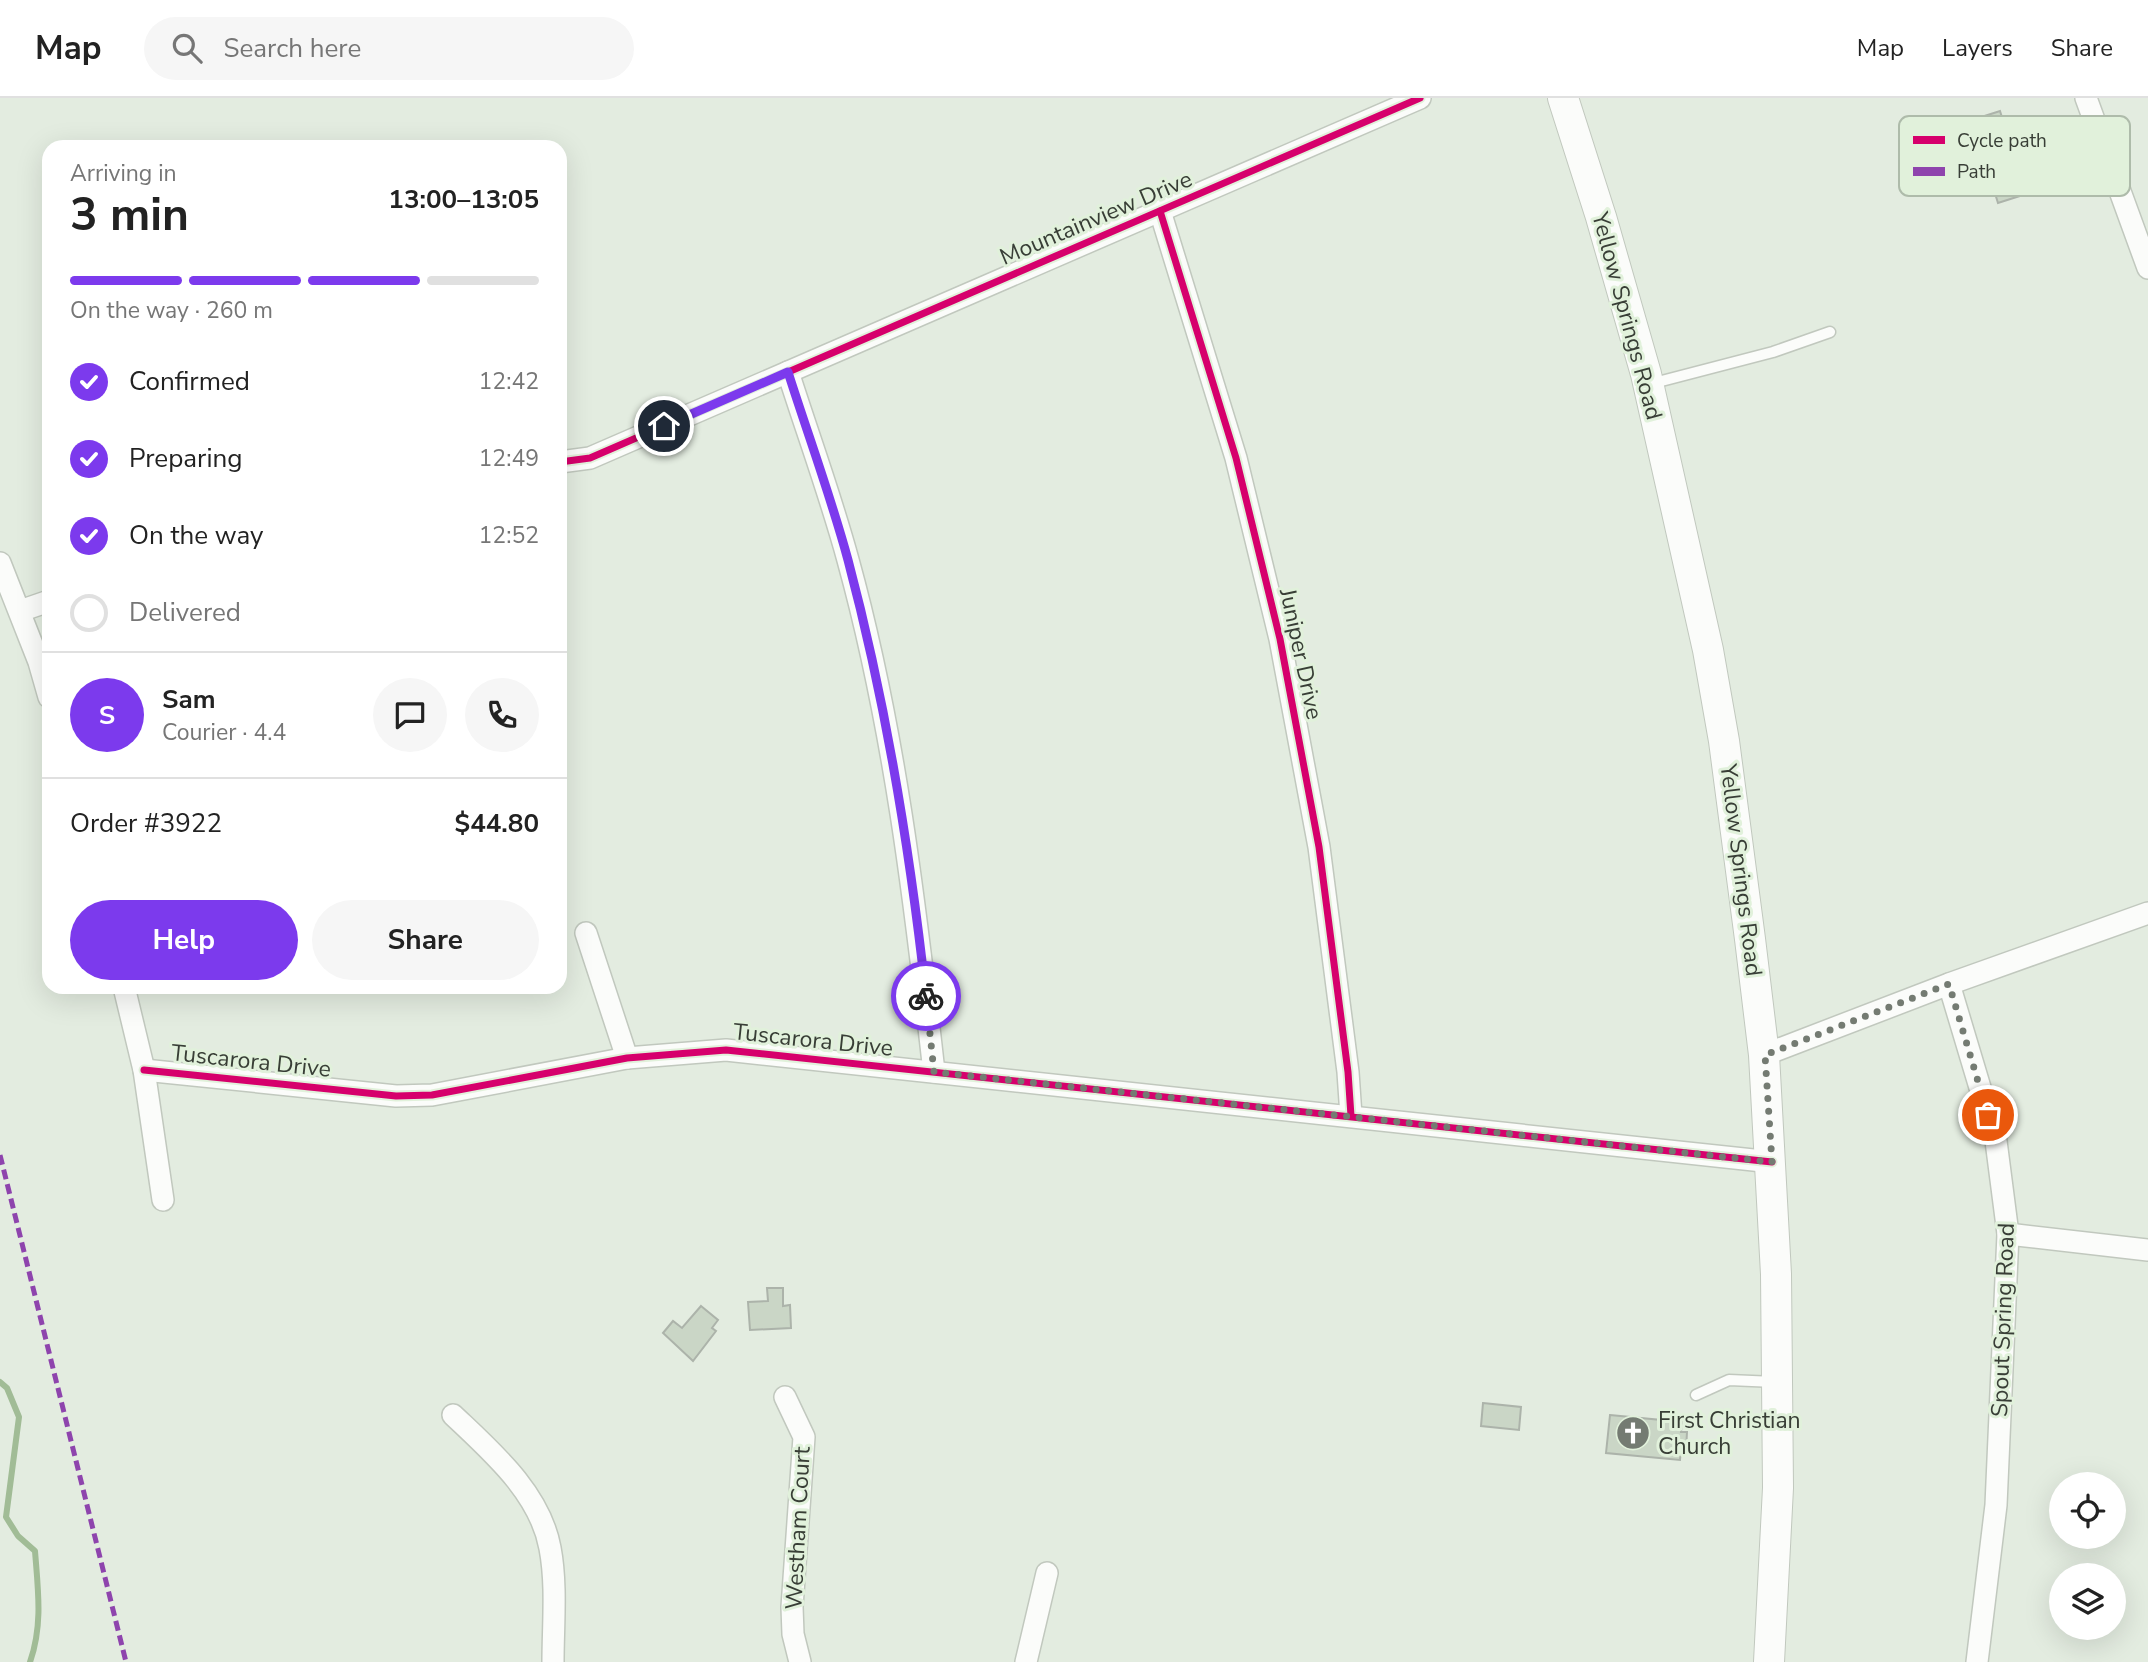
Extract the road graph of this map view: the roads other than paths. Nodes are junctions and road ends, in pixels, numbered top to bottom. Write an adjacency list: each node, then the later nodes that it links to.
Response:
1 (1420, 98): 6 (street, Mountainview Drive)
2 (1563, 98): 10 (main road, Yellow Springs Road)
3 (2086, 98): 4 (street)
4 (2093, 116)
5 (2122, 196): 7 (street)
6 (1160, 211): 9 (street, Mountainview Drive); 24 (street, Juniper Drive)
7 (2148, 268)
8 (1830, 332): 10 (lane)
9 (788, 372): 11 (street, Mountainview Drive); 23 (street)
10 (1648, 385): 20 (main road, Yellow Springs Road)
11 (567, 461)
12 (0, 563): 14 (street)
13 (42, 603): 14 (street)
14 (20, 611): 15 (street)
15 (42, 676)
16 (2148, 912): 18 (street)
17 (586, 933): 21 (street)
18 (1949, 984): 20 (street); 27 (street, Spout Spring Road)
19 (126, 994): 22 (street)
20 (1765, 1055): 25 (main road, Yellow Springs Road)
21 (626, 1058): 22 (street, Tuscarora Drive); 23 (street, Tuscarora Drive)
22 (144, 1070): 26 (street)
23 (934, 1072): 24 (street, Tuscarora Drive)
24 (1351, 1116): 25 (street, Tuscarora Drive)
25 (1772, 1162): 29 (main road, Yellow Springs Road)
26 (163, 1200)
27 (2008, 1234): 28 (street); 38 (street, Spout Spring Road)
28 (2148, 1250)
29 (1778, 1382): 30 (lane); 37 (main road, Yellow Springs Road)
30 (1696, 1395)
31 (785, 1397): 35 (street, Westham Court)
32 (453, 1415): 34 (street)
33 (1047, 1573): 36 (street)
34 (553, 1662)
35 (800, 1662)
36 (1026, 1662)
37 (1769, 1662)
38 (1977, 1662)

